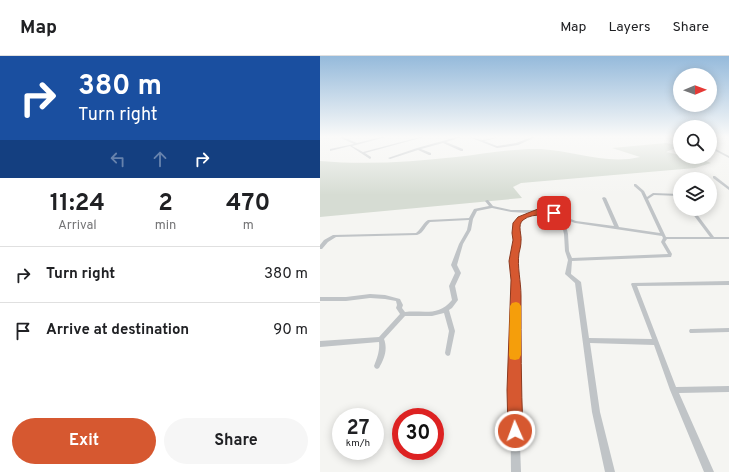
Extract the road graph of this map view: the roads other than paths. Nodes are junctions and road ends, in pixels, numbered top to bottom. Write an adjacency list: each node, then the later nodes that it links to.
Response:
1 (395, 156): 2 (street)
2 (390, 158)
3 (717, 179): 5 (street)
4 (635, 185): 8 (street)
5 (729, 189)
6 (673, 195): 8 (street)
7 (604, 198): 16 (street)
8 (646, 199): 17 (street)
9 (487, 201): 11 (street)
10 (566, 201): 15 (street)
11 (492, 207): 12 (street); 14 (street)
12 (538, 212): 15 (street); 36 (street)
13 (696, 216): 18 (street)
14 (471, 219): 20 (street); 24 (street)
15 (566, 219): 16 (street); 21 (street)
16 (617, 228): 17 (street)
17 (664, 236): 18 (street); 21 (street)
18 (713, 238): 19 (street)
19 (729, 238)
20 (320, 248)
21 (570, 260): 29 (street)
22 (729, 283): 30 (street)
23 (320, 299): 25 (street)
24 (446, 310): 25 (street); 32 (street)
25 (403, 314): 28 (street)
26 (692, 330): 27 (street)
27 (729, 330)
28 (381, 339): 31 (street); 33 (street)
29 (586, 340): 30 (street); 37 (street)
30 (655, 342): 35 (street)
31 (320, 344)
32 (448, 352)
33 (377, 366)
34 (729, 389): 35 (street)
35 (674, 390): 38 (street)
36 (516, 472)
37 (610, 472)
38 (709, 472)

